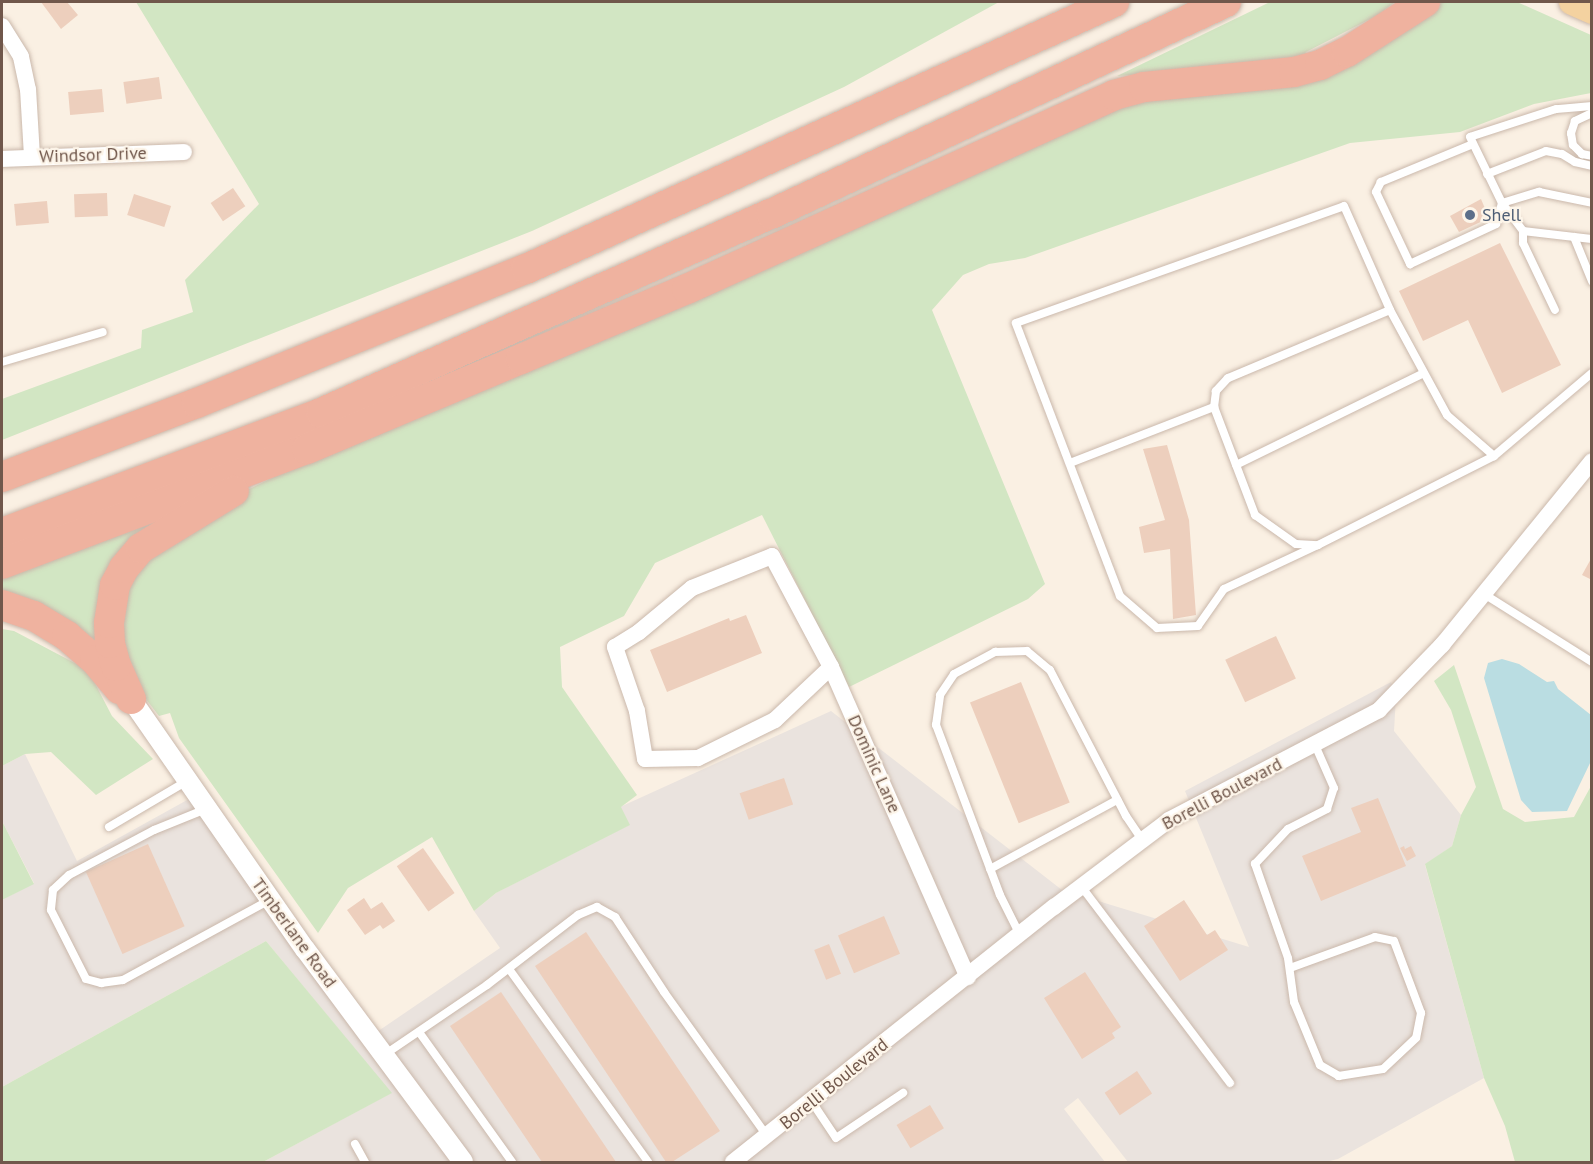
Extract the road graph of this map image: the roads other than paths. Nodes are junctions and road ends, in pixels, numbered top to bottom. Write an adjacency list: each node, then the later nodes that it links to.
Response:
1 (1080, 2): 22 (highway)
2 (1114, 2): 22 (highway)
3 (1226, 2): 37 (highway)
4 (1425, 2): 31 (highway)
5 (1572, 2): 6 (main road)
6 (1592, 11)
7 (2, 26): 13 (street)
8 (1592, 106): 10 (lane)
9 (1592, 113): 12 (lane)
10 (1471, 140): 16 (lane); 18 (lane)
11 (184, 152): 13 (street, Windsor Drive)
12 (1592, 156)
13 (32, 157): 14 (street, Windsor Drive)
14 (2, 159)
15 (1592, 166): 16 (lane)
16 (1487, 174): 18 (lane)
17 (1592, 202): 18 (lane)
18 (1502, 203): 19 (lane)
19 (1523, 231): 20 (lane); 25 (lane)
20 (1574, 237): 21 (lane); 23 (lane)
21 (1592, 239)
22 (526, 269): 36 (highway)
23 (1592, 281)
24 (1390, 310): 28 (lane); 30 (lane); 34 (lane)
25 (1555, 310)
26 (103, 332): 27 (lane)
27 (2, 362)
28 (1424, 373): 32 (lane); 35 (lane)
29 (1592, 373): 32 (lane)
30 (1214, 406): 34 (lane); 35 (lane)
31 (307, 448): 39 (highway); 44 (highway)
32 (1494, 456): 38 (lane)
33 (1592, 461): 40 (street, Borelli Boulevard)
34 (1070, 463): 38 (lane)
35 (1236, 465): 38 (lane)
36 (2, 477)
37 (2, 533)
38 (1318, 545)
39 (2, 564)
40 (1484, 594): 42 (lane); 45 (street, Borelli Boulevard)
41 (2, 605): 44 (highway)
42 (1592, 662)
43 (831, 667): 43 (street, Dominic Lane); 57 (street, Dominic Lane)
44 (130, 699): 46 (street, Timberlane Road)
45 (1315, 745): 50 (street, Borelli Boulevard); 56 (lane)
46 (187, 781): 48 (street, Timberlane Road); 49 (lane)
47 (1117, 800): 50 (lane); 51 (lane); 51 (lane)
48 (206, 809): 53 (street, Timberlane Road); 53 (lane)
49 (109, 827)
50 (1142, 840): 52 (street, Borelli Boulevard)
51 (990, 868): 54 (lane)
52 (1081, 886): 54 (street, Borelli Boulevard); 60 (lane)
53 (271, 900): 59 (street, Timberlane Road)
54 (1020, 935): 57 (street, Borelli Boulevard)
55 (509, 969): 58 (lane); 63 (lane); 68 (lane)
56 (1290, 969): 56 (lane)
57 (968, 977): 62 (street, Borelli Boulevard)
58 (419, 1032): 59 (lane); 67 (lane)
59 (384, 1056): 65 (street, Timberlane Road)
60 (1230, 1083)
61 (903, 1093): 62 (lane)
62 (812, 1102): 63 (street, Borelli Boulevard)
63 (768, 1137): 69 (street, Borelli Boulevard)
64 (355, 1144): 66 (lane)
65 (456, 1160)
66 (365, 1162)
67 (512, 1162)
68 (648, 1162)
69 (733, 1162)

